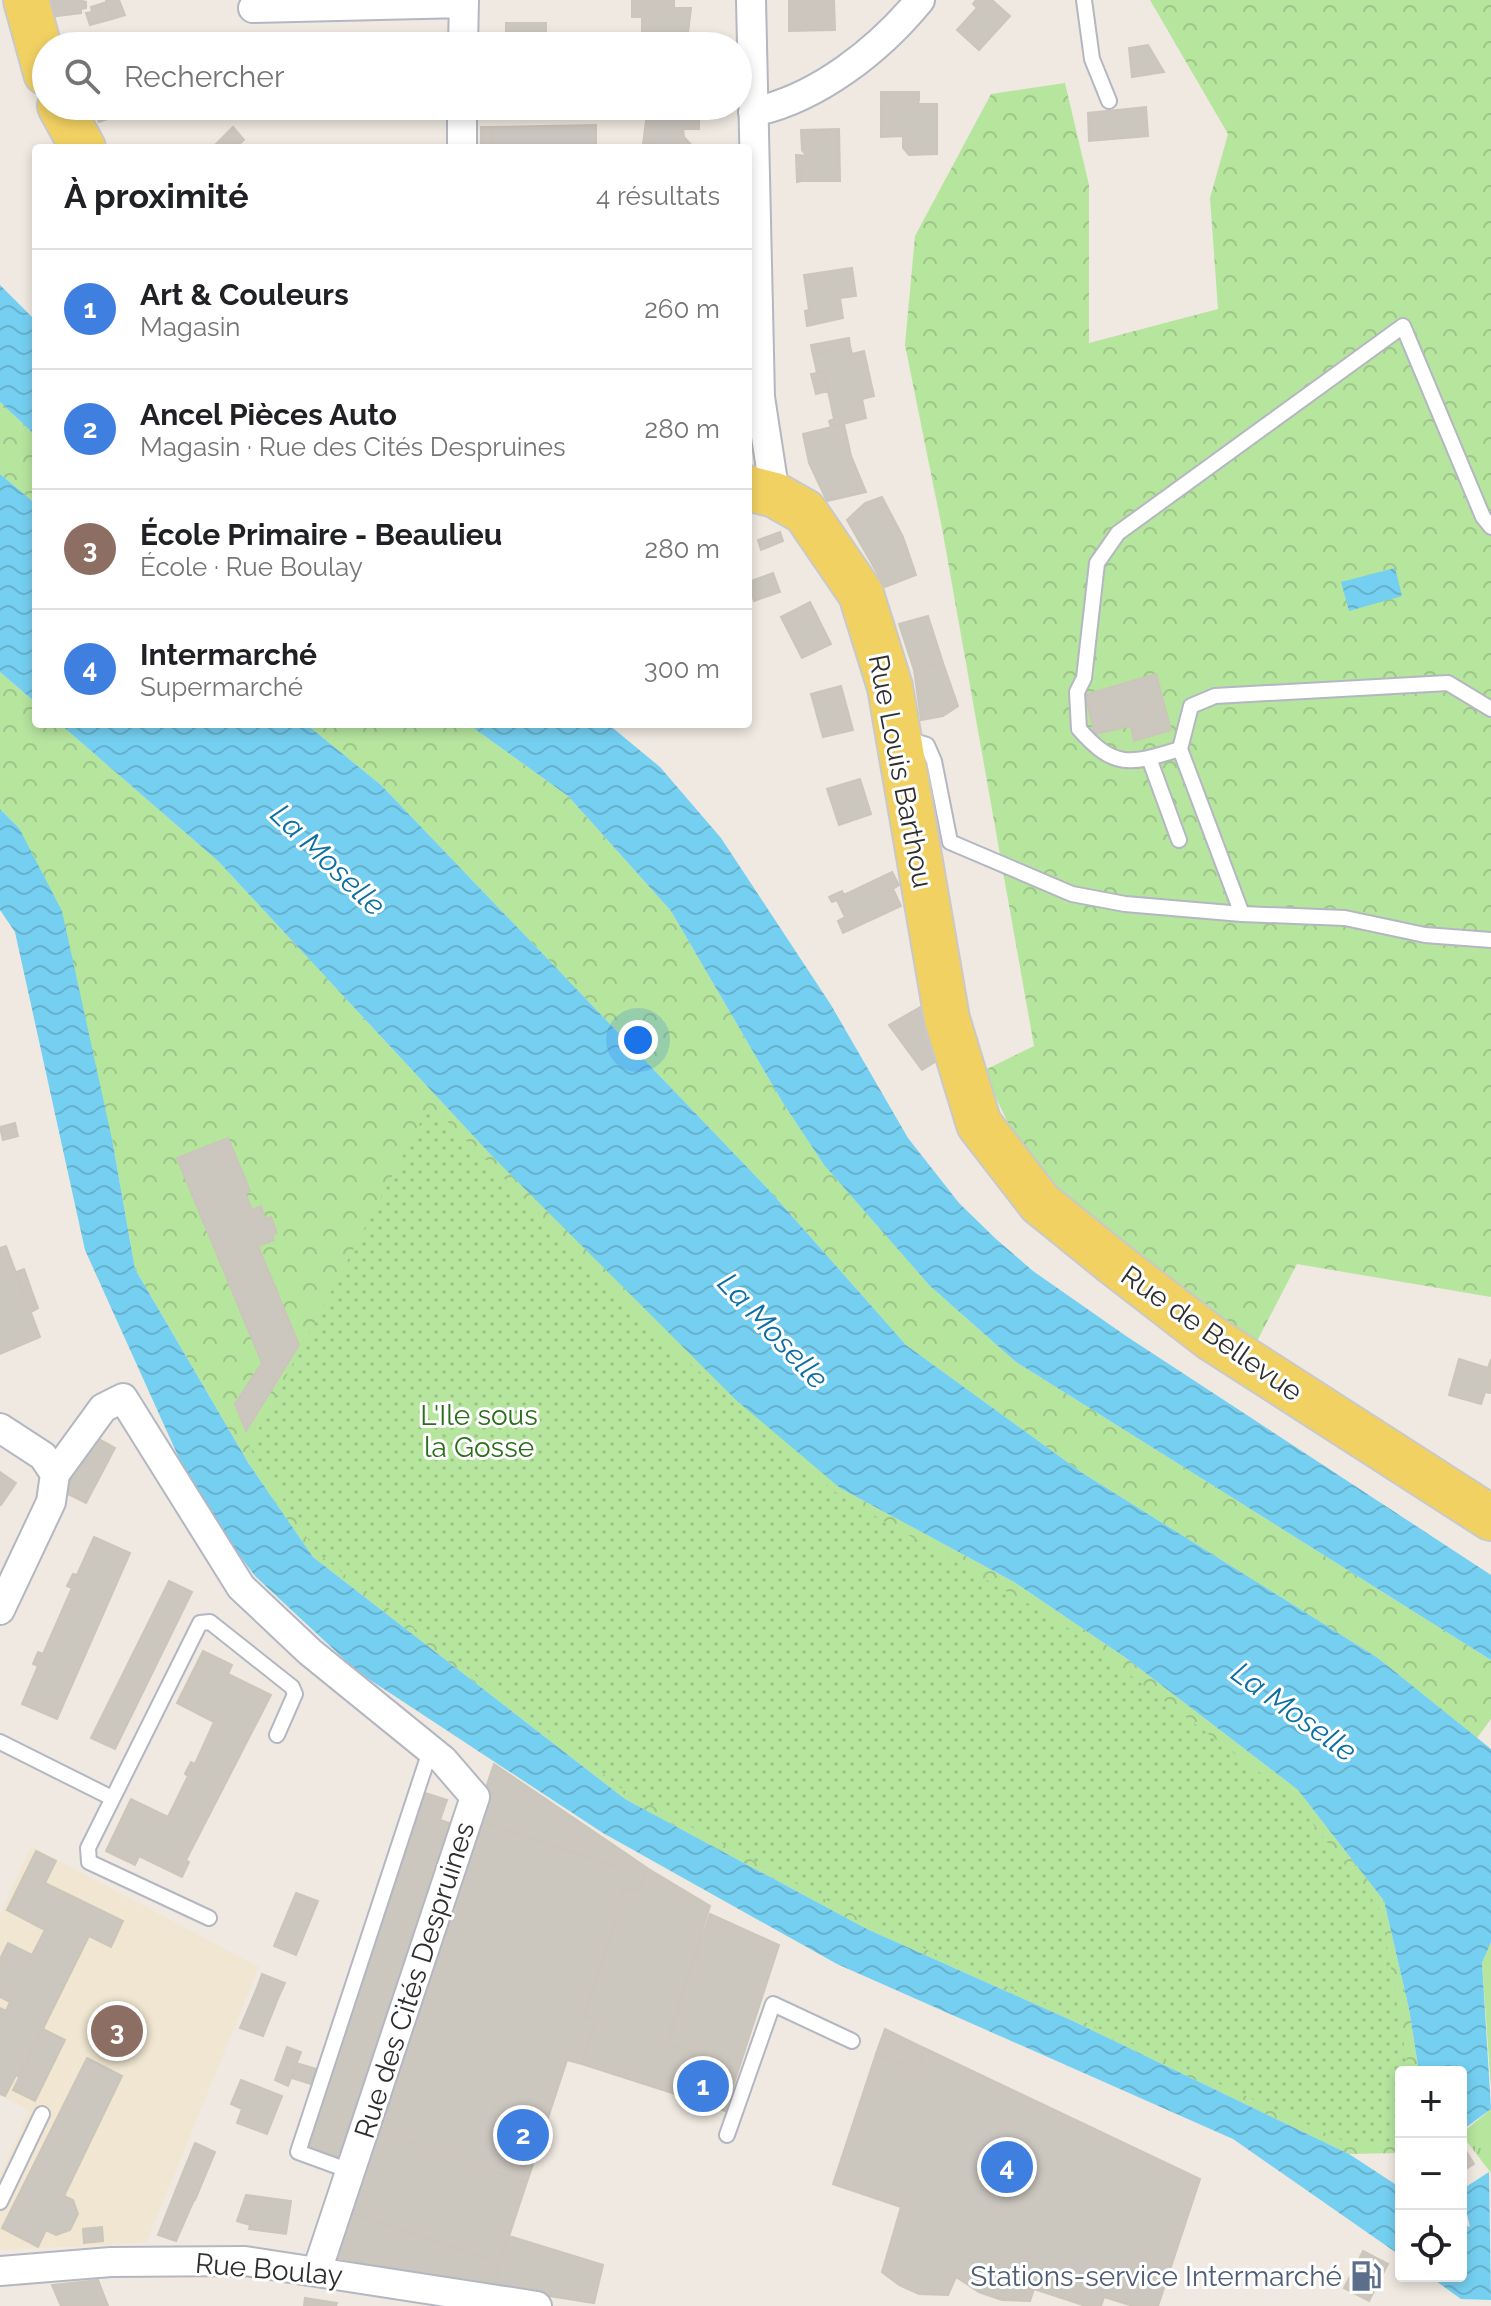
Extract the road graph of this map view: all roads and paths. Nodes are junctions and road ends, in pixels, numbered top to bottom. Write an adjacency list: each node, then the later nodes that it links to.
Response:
1 (26, 0): 7 (main road)
2 (751, 0): 9 (street)
3 (920, 0): 12 (street)
4 (1084, 0): 11 (lane)
5 (464, 1): 6 (street); 8 (street)
6 (253, 8)
7 (35, 32)
8 (463, 32)
9 (752, 32)
10 (752, 56): 12 (street)
11 (1109, 101)
12 (753, 112): 17 (street)
13 (68, 120): 15 (main road)
14 (462, 120): 16 (street)
15 (81, 144)
16 (462, 144)
17 (761, 491): 20 (main road, Rue Louis Barthou)
18 (1491, 527): 22 (lane)
19 (1491, 709): 21 (lane)
20 (898, 736): 24 (lane); 26 (main road, Rue Louis Barthou)
21 (1180, 749): 22 (lane); 24 (lane)
22 (1149, 758): 23 (lane)
23 (1179, 840)
24 (1242, 914): 25 (lane)
25 (1491, 940)
26 (974, 1105): 29 (main road, Rue de Bellevue)
27 (0, 1428): 28 (street)
28 (55, 1474): 30 (street); 33 (street, Rue des Cités Despruines)
29 (1491, 1518)
30 (0, 1610)
31 (277, 1735): 34 (lane)
32 (0, 1742): 34 (lane)
33 (430, 1751): 39 (street, Rue des Cités Despruines); 39 (lane)
34 (112, 1798): 35 (lane)
35 (209, 1918)
36 (852, 2041): 38 (lane)
37 (42, 2114): 40 (lane)
38 (727, 2135)
39 (350, 2171): 42 (street, Rue des Cités Despruines)
40 (0, 2202)
41 (0, 2271): 42 (street, Rue Boulay)
42 (317, 2271): 43 (street, Rue Boulay)
43 (403, 2295): 44 (street, Rue Boulay)
44 (537, 2306)

